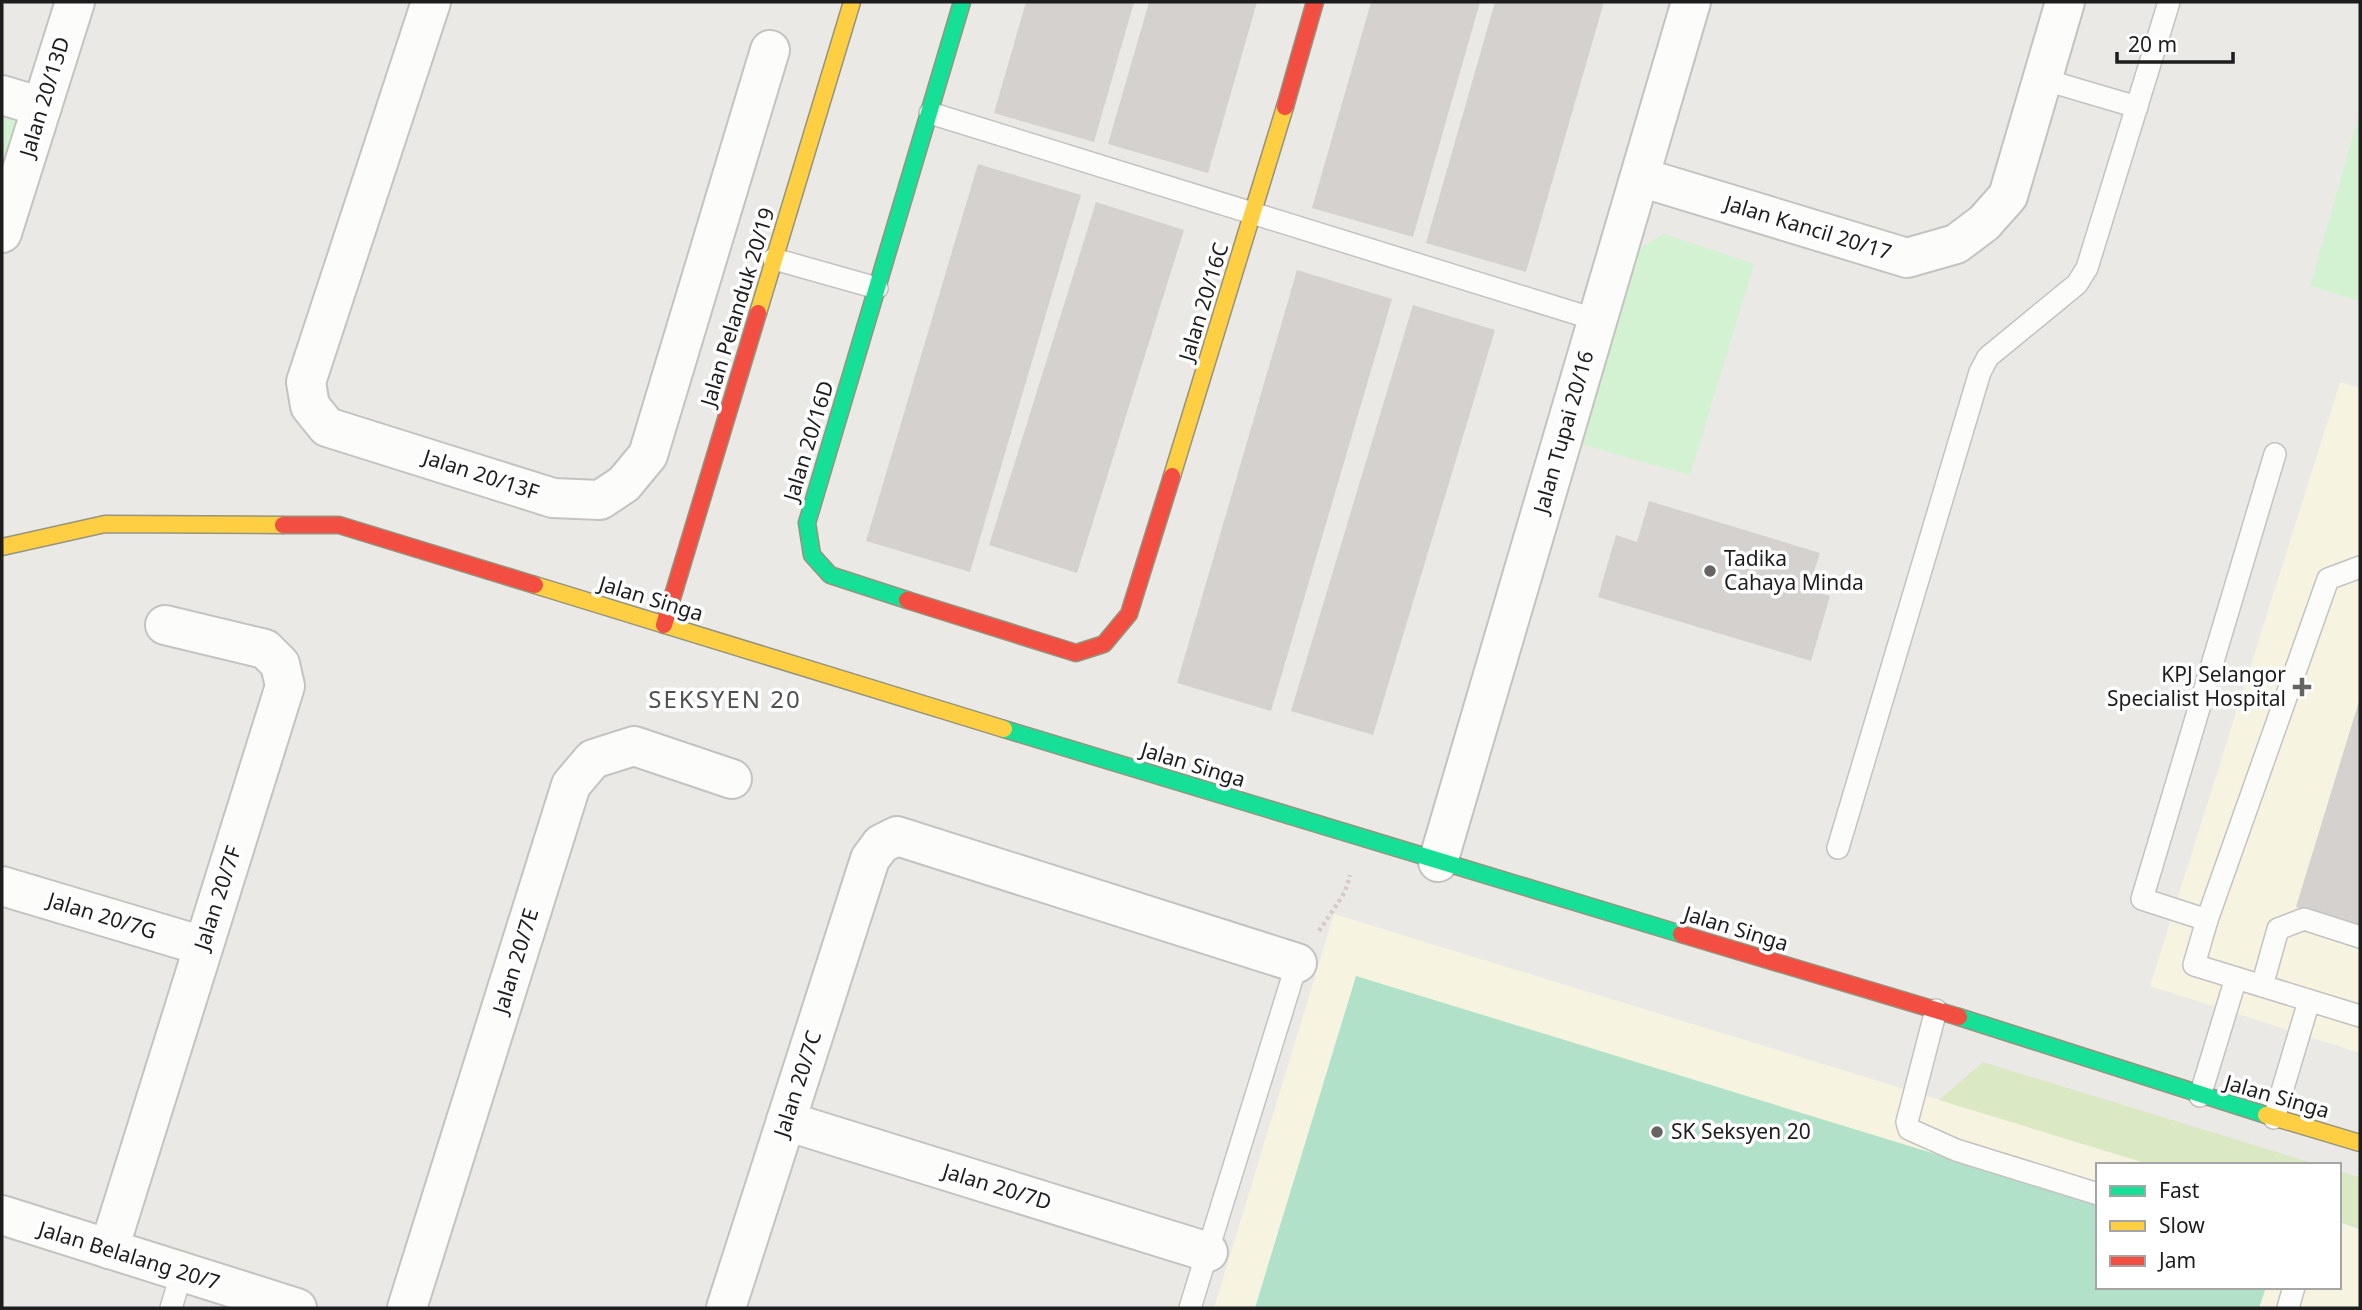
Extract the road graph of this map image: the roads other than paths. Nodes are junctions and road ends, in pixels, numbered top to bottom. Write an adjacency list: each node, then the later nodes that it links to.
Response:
1 (75, 2): 12 (street, Jalan 20/13D)
2 (431, 2): 9 (street, Jalan 20/13F)
3 (852, 2): 18 (street, Jalan Pelanduk 20/19)
4 (962, 2): 14 (street, Jalan 20/16D)
5 (1315, 2): 16 (street, Jalan 20/16C)
6 (1691, 2): 15 (street, Jalan Tupai 20/16)
7 (2065, 2): 10 (street, Jalan Kancil 20/17)
8 (2169, 2): 13 (lane)
9 (769, 50)
10 (2042, 79): 13 (lane); 15 (street, Jalan Kancil 20/17)
11 (2, 95): 12 (street)
12 (41, 107): 17 (street, Jalan 20/13D)
13 (2137, 107): 28 (lane)
14 (930, 113): 16 (lane); 19 (street, Jalan 20/16D)
15 (1640, 177): 20 (street, Jalan Tupai 20/16)
16 (1254, 213): 20 (lane); 24 (street, Jalan 20/16C)
17 (2, 233)
18 (774, 259): 19 (lane); 26 (street, Jalan Pelanduk 20/19)
19 (877, 288): 24 (street, Jalan 20/16D)
20 (1597, 320): 29 (street, Jalan Tupai 20/16)
21 (2275, 454): 31 (lane)
22 (2, 547): 26 (street, Jalan Singa)
23 (2360, 567): 31 (lane)
24 (1129, 614)
25 (165, 625): 33 (street, Jalan 20/7F)
26 (664, 625): 29 (street, Jalan Singa)
27 (732, 779): 52 (street, Jalan 20/7E)
28 (1838, 848)
29 (1438, 862): 38 (street, Jalan Singa)
30 (2, 886): 33 (street, Jalan 20/7G)
31 (2207, 920): 35 (lane)
32 (2360, 937): 36 (lane)
33 (203, 946): 46 (street, Jalan 20/7F)
34 (1297, 963): 42 (street, Jalan 20/7C); 47 (lane)
35 (2236, 978): 36 (lane); 40 (lane)
36 (2262, 986): 37 (lane)
37 (2309, 1001): 39 (lane); 41 (lane)
38 (1936, 1010): 40 (street, Jalan Singa); 44 (lane)
39 (2360, 1016)
40 (2200, 1096): 41 (street, Jalan Singa)
41 (2274, 1118): 43 (street, Jalan Singa)
42 (786, 1121): 47 (street, Jalan 20/7D); 53 (street, Jalan 20/7C)
43 (2360, 1143)
44 (2096, 1193)
45 (2, 1215): 46 (street, Jalan Belalang 20/7)
46 (109, 1249): 48 (street, Jalan Belalang 20/7)
47 (1208, 1252): 54 (lane)
48 (182, 1272): 50 (lane); 51 (street, Jalan Belalang 20/7)
49 (2293, 1289): 55 (lane)
50 (171, 1308)
51 (297, 1308)
52 (407, 1308)
53 (726, 1308)
54 (1191, 1308)
55 (2288, 1308)

